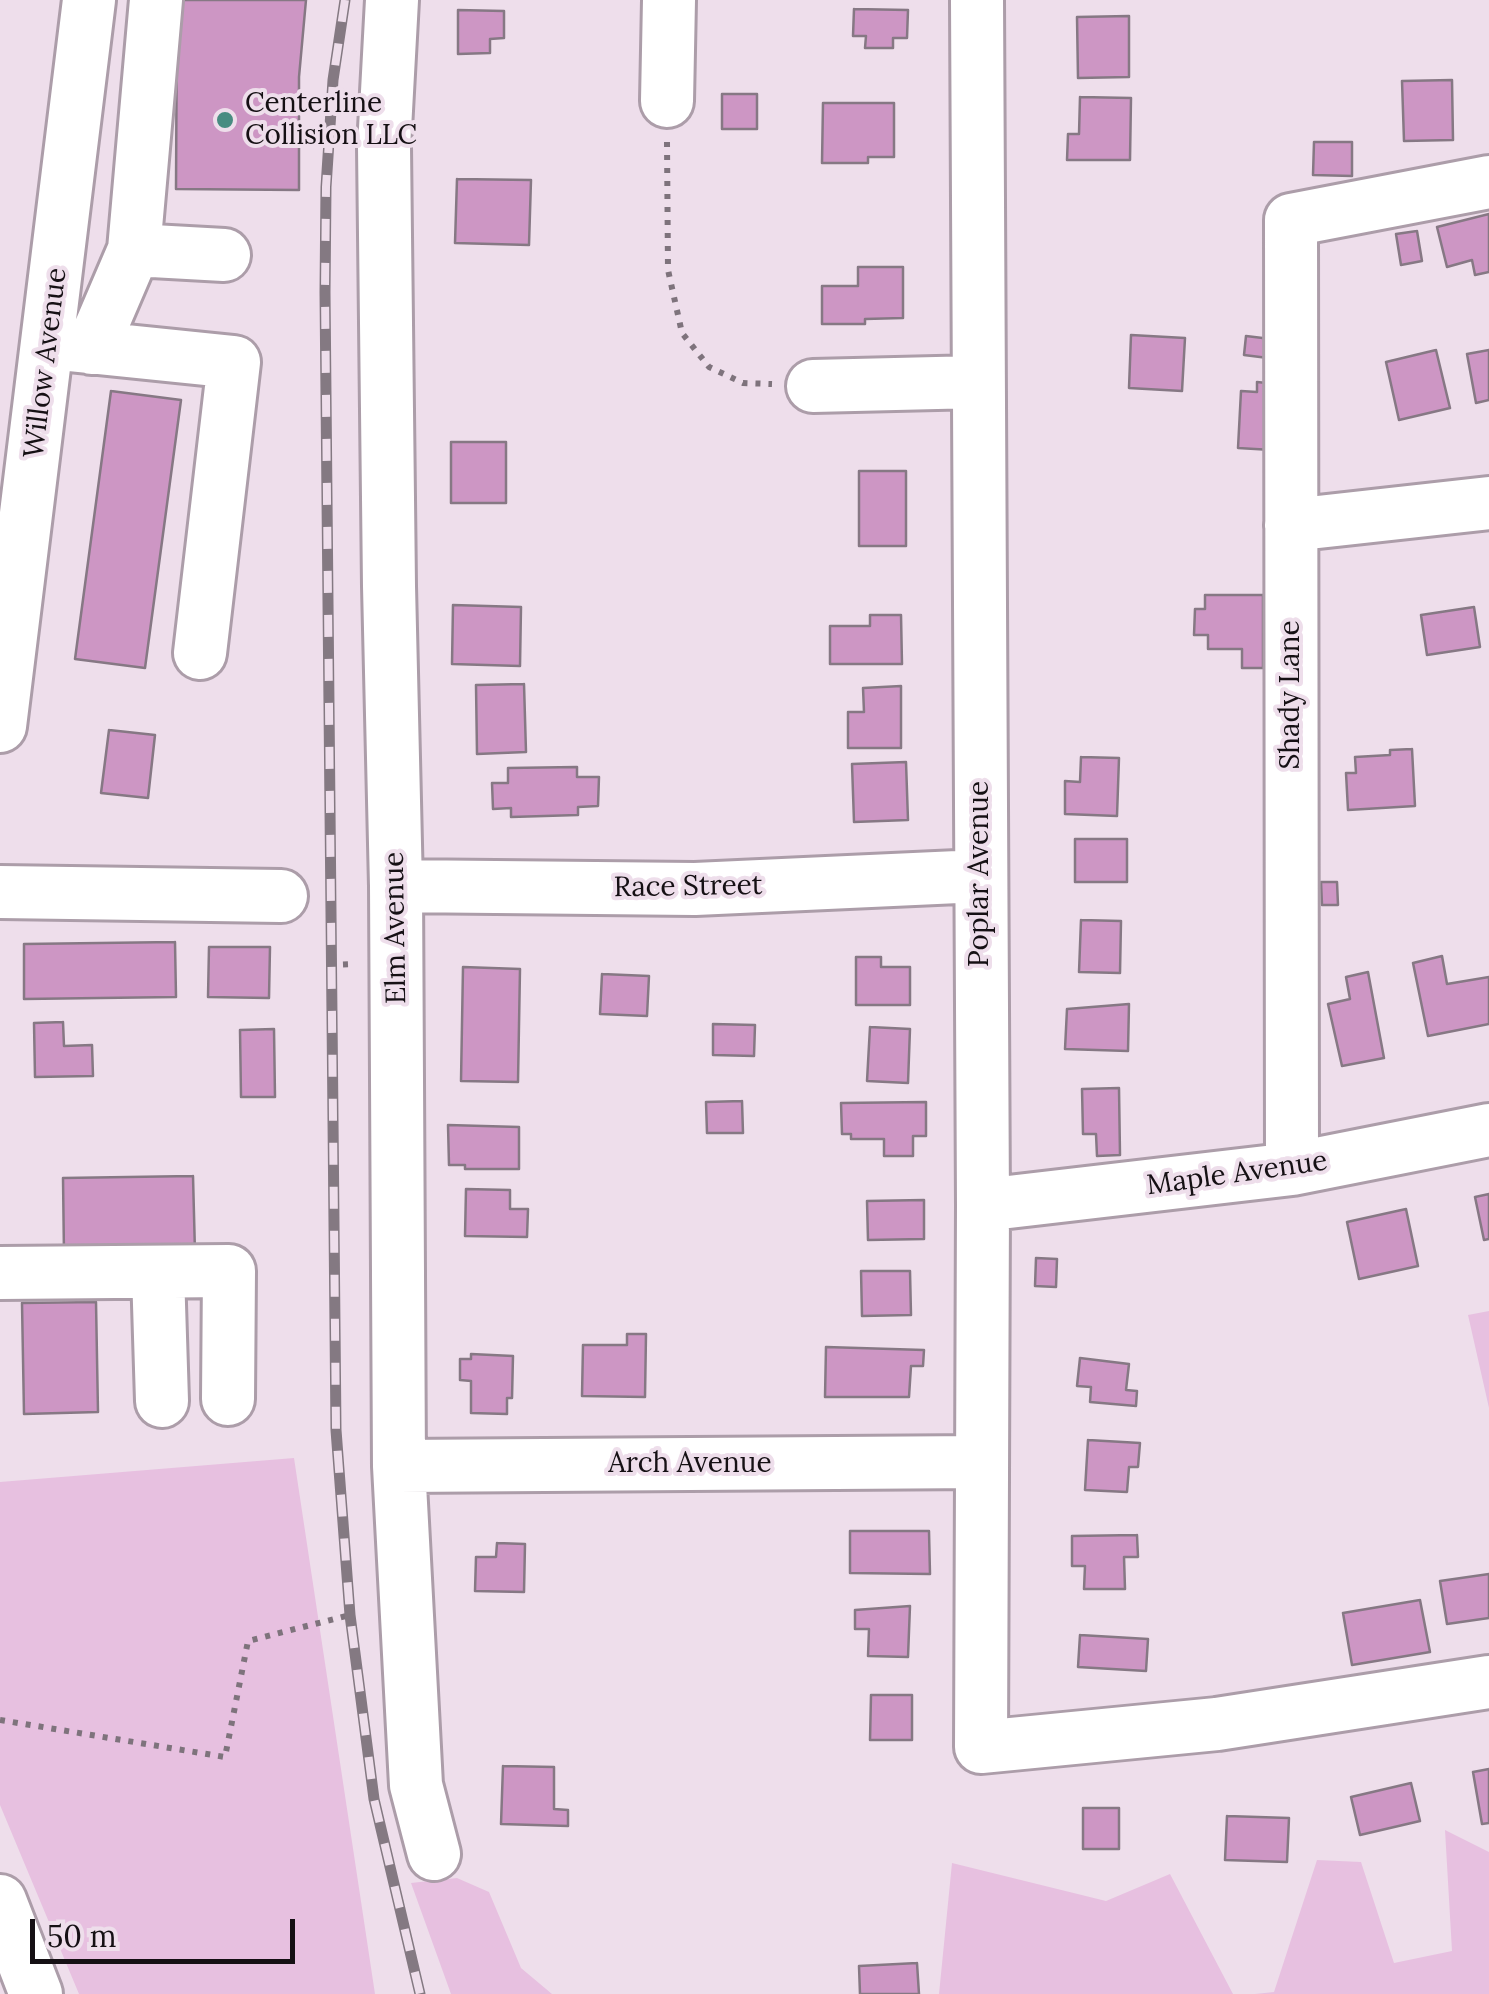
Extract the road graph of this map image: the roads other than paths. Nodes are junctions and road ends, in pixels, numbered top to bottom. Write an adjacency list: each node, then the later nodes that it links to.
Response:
1 (89, 0): 10 (street, Willow Avenue)
2 (156, 0): 8 (street)
3 (392, 0): 18 (street, Elm Avenue)
4 (669, 0): 6 (street)
5 (977, 0): 11 (street, Poplar Avenue)
6 (667, 101)
7 (1489, 182): 14 (street, Shady Lane)
8 (134, 250): 9 (street); 10 (street)
9 (224, 255)
10 (70, 345): 15 (street); 16 (street, Willow Avenue)
11 (978, 382): 12 (street); 17 (street, Poplar Avenue)
12 (813, 386)
13 (1489, 503): 14 (street)
14 (1291, 526): 22 (street, Shady Lane)
15 (200, 653)
16 (0, 726)
17 (980, 876): 18 (street, Race Street); 23 (street, Poplar Avenue)
18 (396, 886): 29 (street, Elm Avenue)
19 (0, 892): 20 (street)
20 (281, 896)
21 (1489, 1130): 22 (street, Maple Avenue)
22 (1292, 1169): 23 (street, Maple Avenue)
23 (983, 1205): 28 (street, Poplar Avenue)
24 (158, 1272): 25 (street); 26 (street); 27 (street)
25 (0, 1273)
26 (228, 1398)
27 (162, 1401)
28 (981, 1462): 29 (street, Arch Avenue); 30 (street, Poplar Avenue)
29 (399, 1466): 31 (street, Elm Avenue)
30 (1489, 1682)
31 (434, 1854)
32 (0, 1901): 33 (street)
33 (36, 1994)

